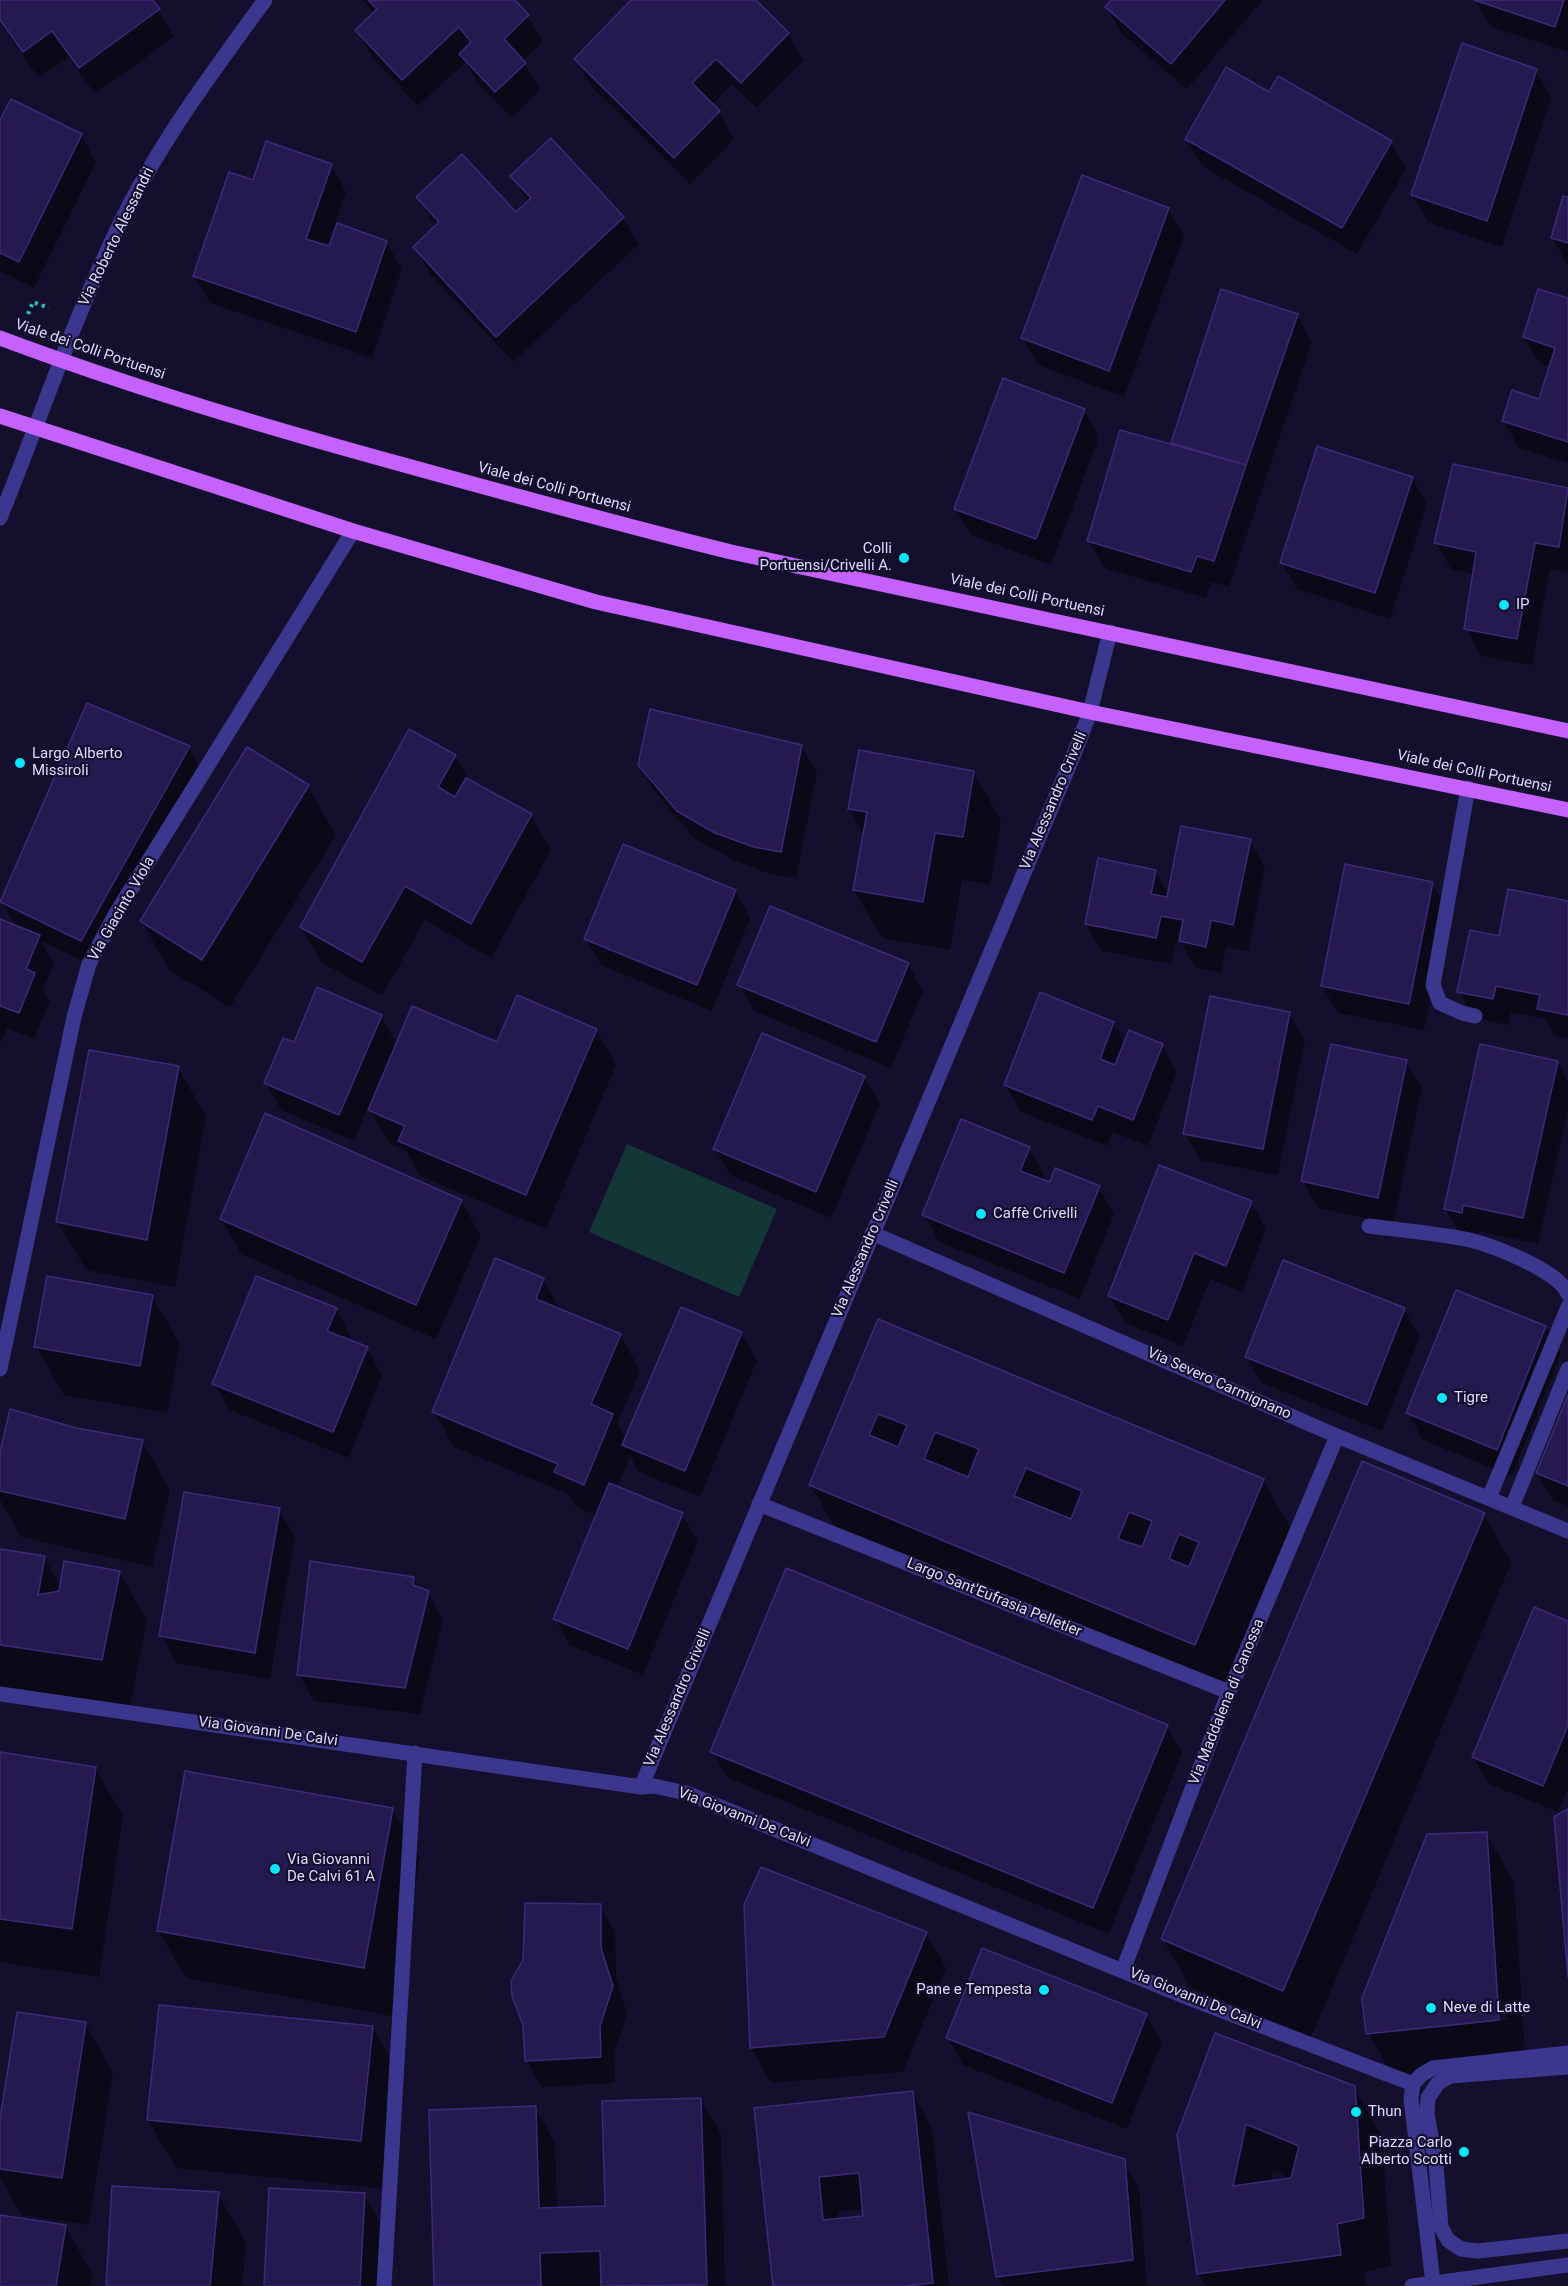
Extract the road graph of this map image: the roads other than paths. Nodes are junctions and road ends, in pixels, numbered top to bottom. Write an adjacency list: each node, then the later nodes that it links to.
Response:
1 (265, 0): 3 (street, Via Roberto Alessandri)
2 (0, 338): 3 (main road, Viale dei Colli Portuensi)
3 (60, 360): 5 (street, Via Roberto Alessandri); 8 (main road, Viale dei Colli Portuensi)
4 (0, 416): 5 (main road, Viale dei Colli Portuensi)
5 (37, 428): 6 (street, Via Roberto Alessandri); 7 (main road, Viale dei Colli Portuensi)
6 (0, 518)
7 (353, 531): 9 (main road, Viale dei Colli Portuensi); 18 (street, Via Giacinto Viola)
8 (1110, 632): 9 (street, Viale dei Colli Portuensi); 10 (main road, Viale dei Colli Portuensi)
9 (1090, 712): 11 (main road, Viale dei Colli Portuensi); 15 (street, Via Alessandro Crivelli)
10 (1568, 731)
11 (1468, 788): 12 (main road, Viale dei Colli Portuensi); 13 (street)
12 (1568, 810)
13 (1474, 1016)
14 (1369, 1226): 16 (street)
15 (872, 1233): 20 (street, Via Severo Carmignano); 22 (street, Via Alessandro Crivelli)
16 (1568, 1294)
17 (1568, 1307): 21 (street)
18 (0, 1369)
19 (1568, 1369): 23 (street)
20 (1337, 1436): 21 (street, Via Severo Carmignano); 25 (street, Via Maddalena di Canossa)
21 (1489, 1498): 23 (street, Via Severo Carmignano)
22 (759, 1504): 25 (street, Largo Sant'Eufrasia Pelletier); 28 (street, Via Alessandro Crivelli)
23 (1512, 1507): 24 (street, Via Severo Carmignano)
24 (1568, 1531)
25 (1229, 1692): 29 (street, Via Maddalena di Canossa)
26 (0, 1694): 27 (street, Via Giovanni De Calvi)
27 (415, 1753): 28 (street, Via Giovanni De Calvi); 36 (street)
28 (641, 1787): 29 (street, Via Giovanni De Calvi)
29 (1123, 1970): 32 (street, Via Giovanni De Calvi)
30 (1568, 2053): 32 (street)
31 (1568, 2067): 33 (street)
32 (1413, 2084): 35 (street)
33 (1568, 2241)
34 (1568, 2265): 35 (street)
35 (1433, 2283): 37 (street)
36 (384, 2286)
37 (1412, 2286)

